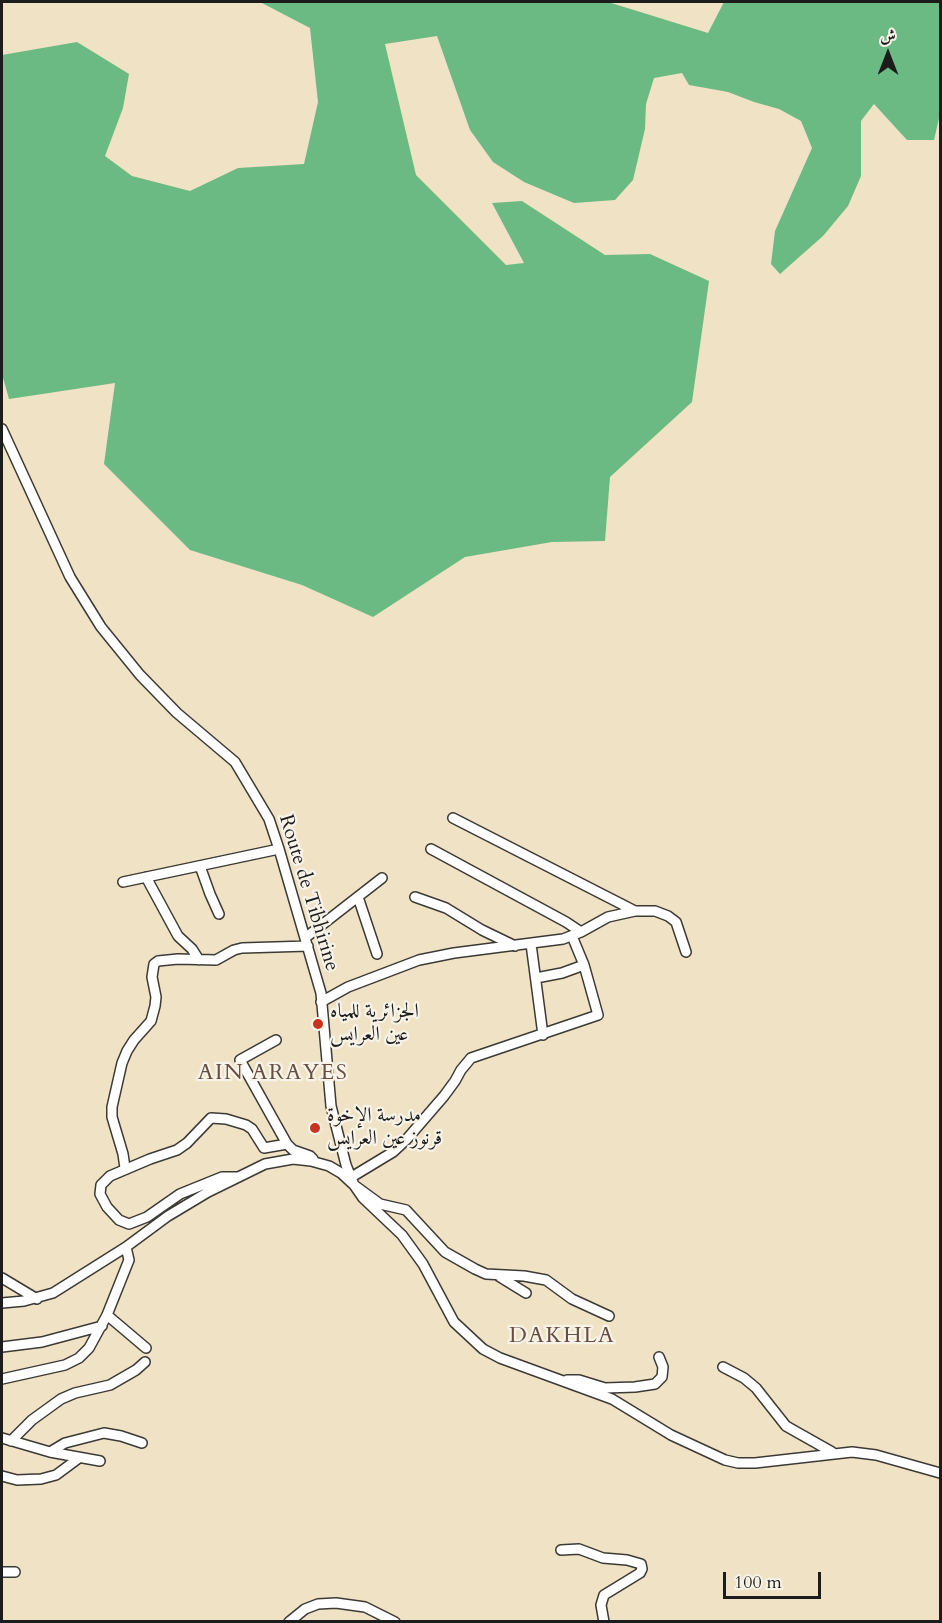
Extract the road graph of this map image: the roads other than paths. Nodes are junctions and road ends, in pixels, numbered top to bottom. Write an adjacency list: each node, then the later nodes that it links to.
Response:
1 (2, 429): 3 (street, Route de Tibhirine)
2 (453, 818): 11 (street)
3 (279, 849): 5 (street); 14 (street, Route de Tibhirine)
4 (431, 849): 13 (street)
5 (200, 866): 6 (street); 12 (street)
6 (146, 877): 8 (street); 19 (street)
7 (382, 878): 9 (street)
8 (123, 882)
9 (358, 897): 14 (street); 18 (street)
10 (415, 897): 16 (street)
11 (635, 911): 13 (street); 17 (street)
12 (219, 914)
13 (577, 934): 15 (street); 20 (street)
14 (307, 942): 19 (street); 22 (street, Route de Tibhirine)
15 (531, 944): 16 (street); 21 (street)
16 (515, 946): 22 (street)
17 (686, 952)
18 (377, 954)
19 (199, 960): 27 (street)
20 (584, 965): 21 (street); 23 (street)
21 (536, 978): 23 (street)
22 (321, 1002): 29 (street, Route de Tibhirine)
23 (543, 1035): 29 (street)
24 (276, 1040): 25 (street)
25 (287, 1144): 26 (street); 27 (street)
26 (314, 1162): 28 (street); 29 (street)
27 (125, 1168): 28 (street)
28 (239, 1177): 30 (street)
29 (352, 1181): 31 (street); 45 (street, Route de Tibhirine)
30 (126, 1247): 34 (street); 36 (street)
31 (496, 1275): 33 (street); 37 (street)
32 (2, 1278): 34 (street)
33 (526, 1293)
34 (37, 1299): 35 (street)
35 (2, 1303)
36 (107, 1315): 38 (street); 40 (street)
37 (609, 1316)
38 (102, 1326): 39 (street); 44 (street)
39 (2, 1347)
40 (146, 1348)
41 (659, 1357): 45 (street)
42 (145, 1362): 46 (street)
43 (723, 1367): 49 (street)
44 (2, 1379)
45 (558, 1379): 49 (street, Route de Tibhirine)
46 (6, 1439): 48 (street)
47 (142, 1443): 48 (street)
48 (50, 1452): 50 (street)
49 (832, 1452): 52 (street, Route de Tibhirine)
50 (79, 1458): 51 (street); 53 (street)
51 (100, 1461)
52 (940, 1473)
53 (2, 1476)
54 (561, 1550): 59 (street)
55 (2, 1572): 56 (street)
56 (15, 1572)
57 (289, 1622): 58 (street)
58 (395, 1622)
59 (604, 1622)

